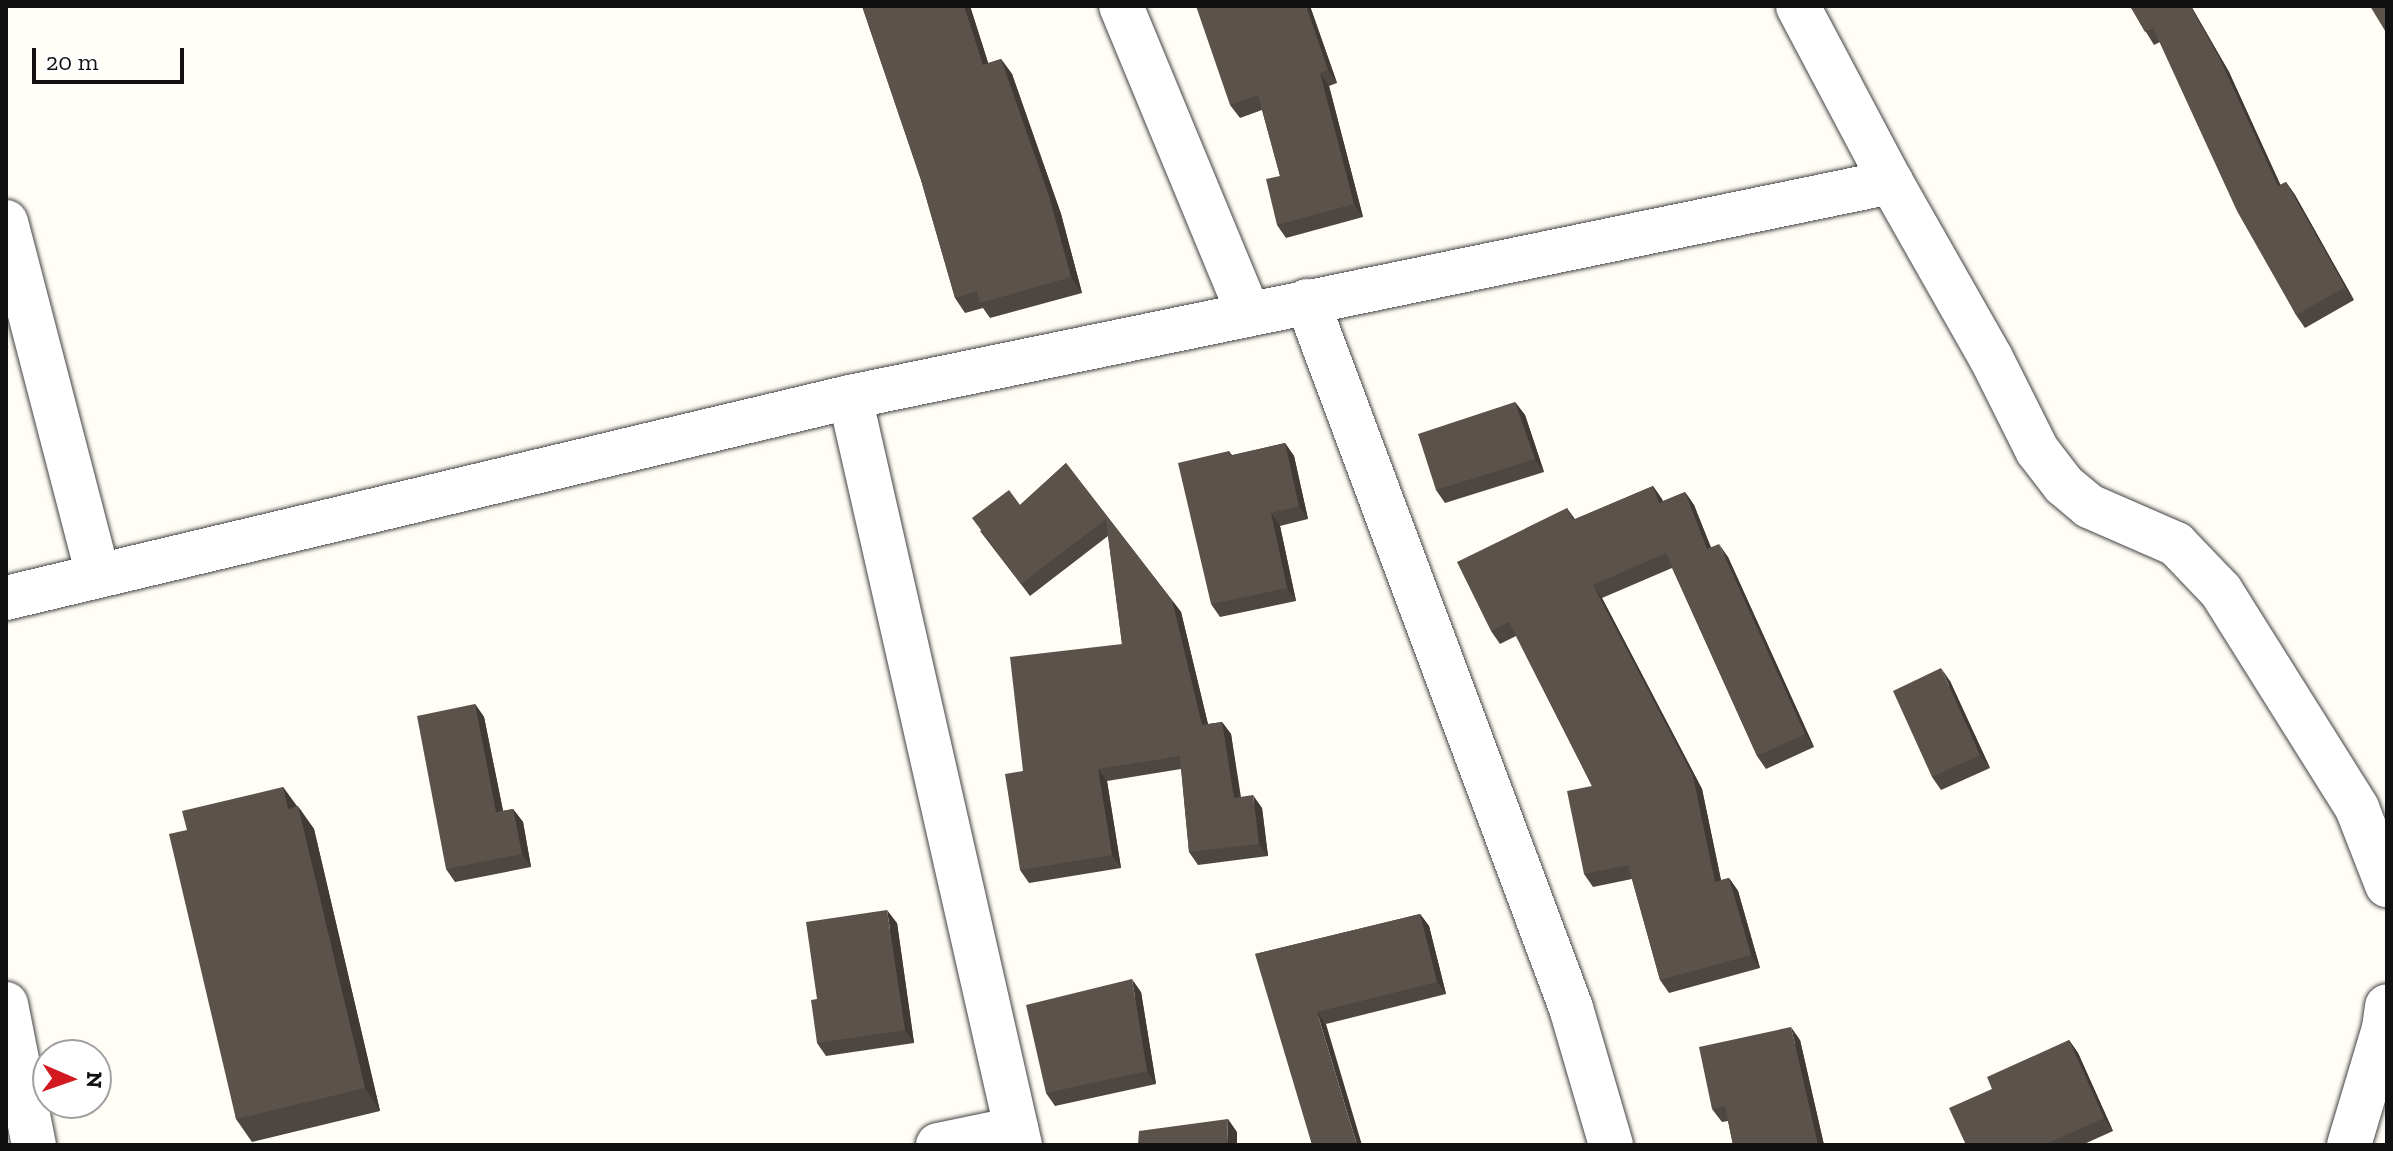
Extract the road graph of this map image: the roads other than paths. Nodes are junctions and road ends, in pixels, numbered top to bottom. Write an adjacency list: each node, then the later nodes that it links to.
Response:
1 (1121, 6): 6 (street)
2 (1798, 6): 3 (street)
3 (1891, 182): 5 (street); 10 (street)
4 (6, 222): 8 (street)
5 (1307, 301): 6 (street); 16 (street)
6 (1248, 312): 7 (street)
7 (850, 397): 8 (street); 13 (street)
8 (98, 575): 9 (street)
9 (6, 598)
10 (2386, 872)
11 (6, 1004): 14 (street)
12 (2387, 1006): 17 (street)
13 (1018, 1137): 15 (street)
14 (34, 1145)
15 (938, 1145)
16 (1611, 1145)
17 (2349, 1145)

